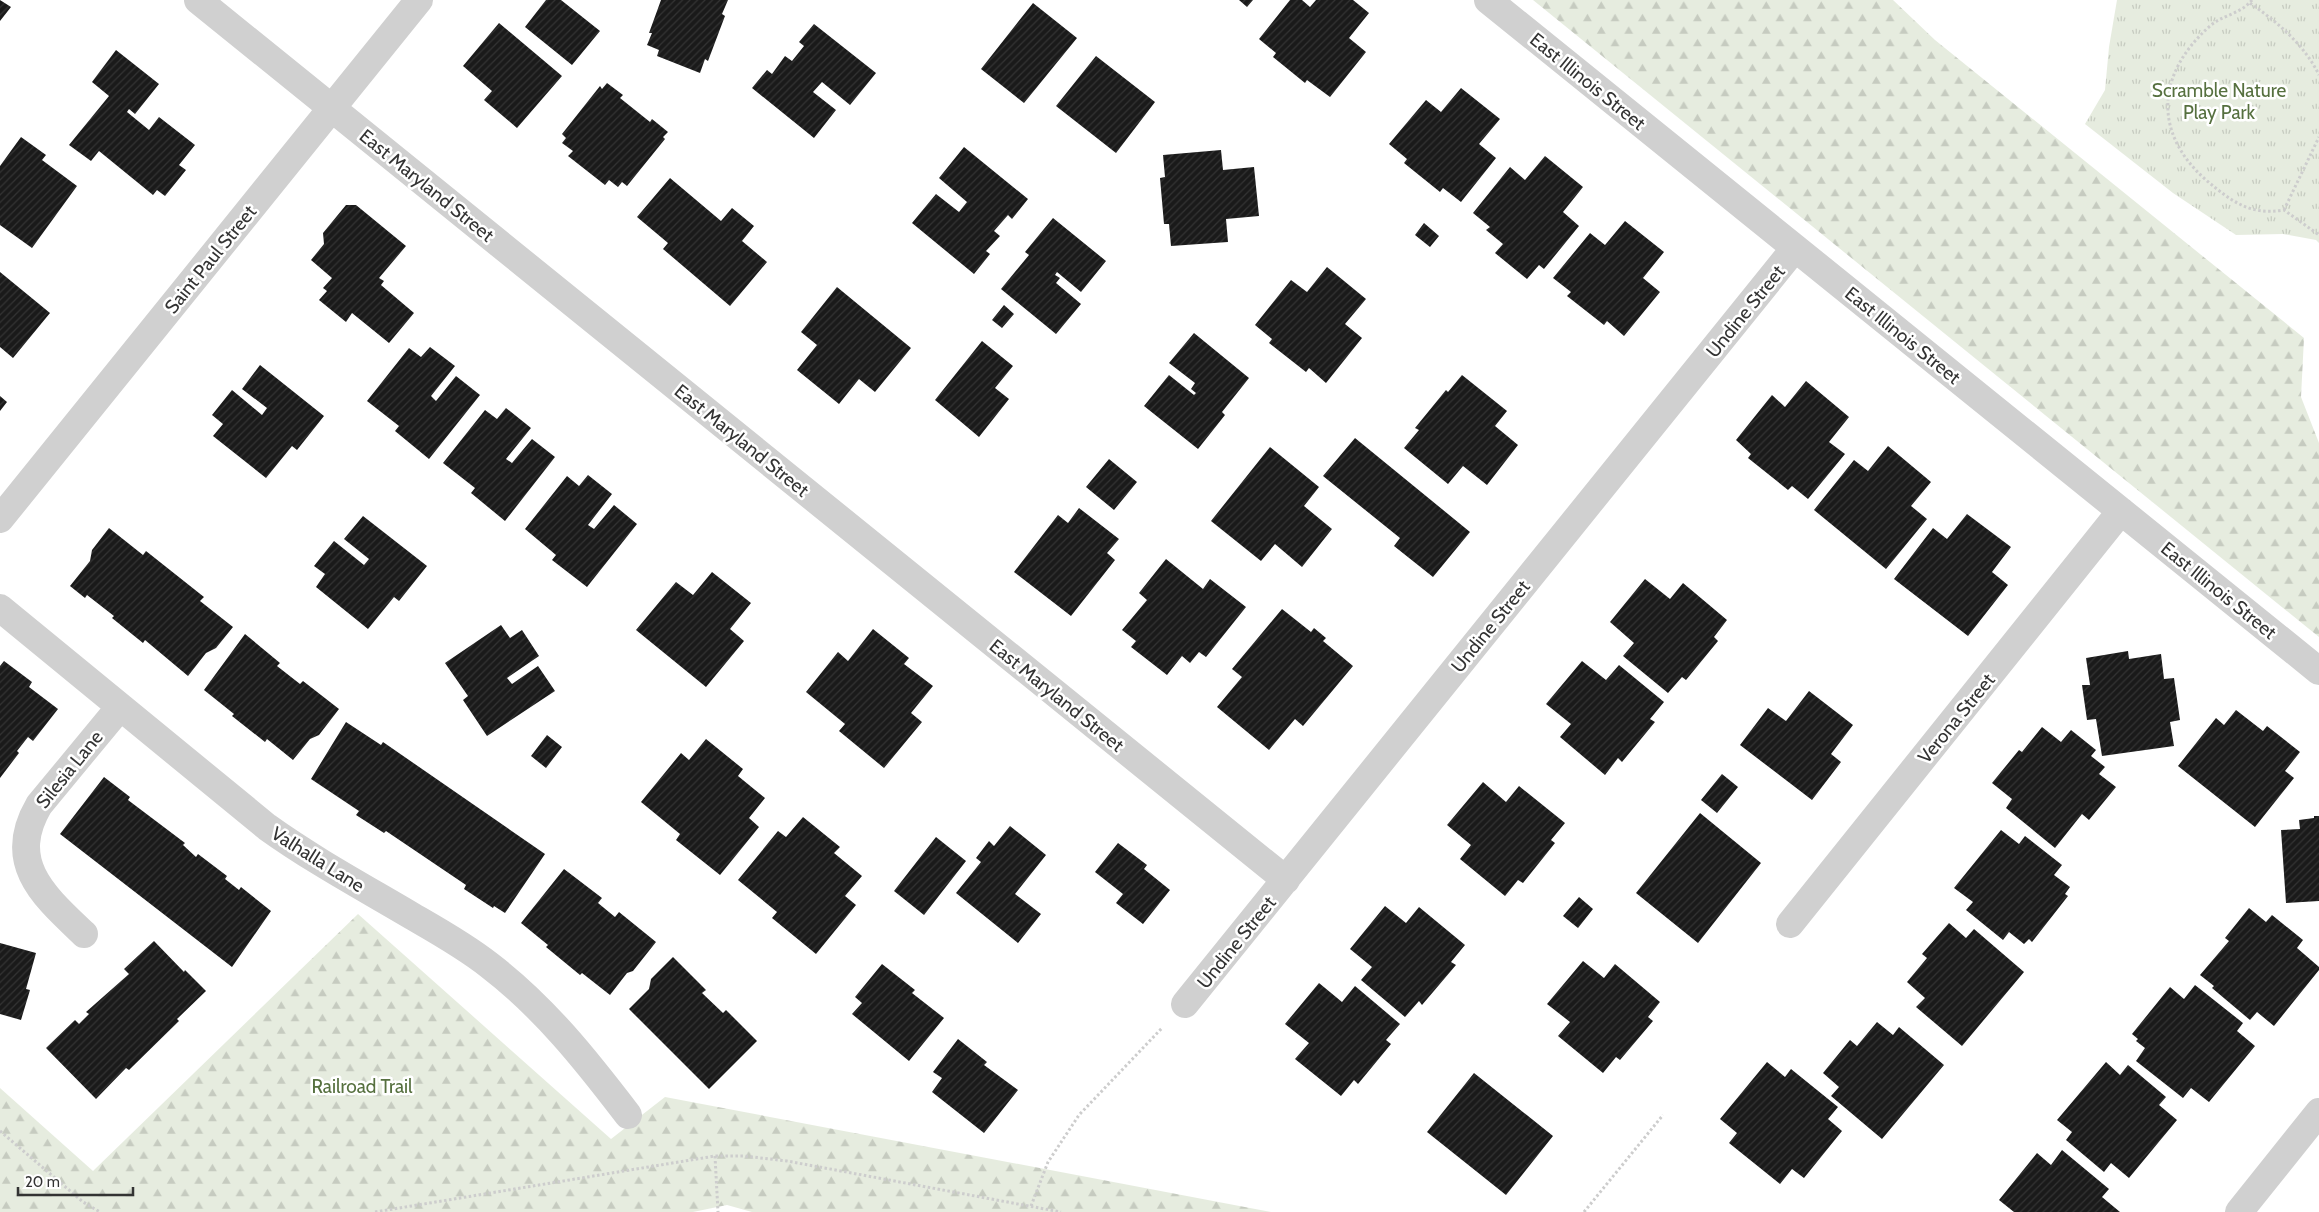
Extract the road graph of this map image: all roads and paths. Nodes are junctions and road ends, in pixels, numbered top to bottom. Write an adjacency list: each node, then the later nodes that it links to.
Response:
1 (198, 0): 6 (street, East Maryland Street)
2 (419, 0): 6 (street, Saint Paul Street)
3 (1488, 0): 10 (street, East Illinois Street)
4 (2251, 1): 5 (path); 8 (path)
5 (2319, 75)
6 (332, 108): 12 (street, Saint Paul Street); 16 (street, East Maryland Street)
7 (2319, 137): 8 (path)
8 (2284, 210): 9 (path)
9 (2319, 235)
10 (1795, 248): 11 (street, East Illinois Street); 16 (street, Undine Street)
11 (2121, 511): 14 (street, East Illinois Street); 17 (street, Verona Street)
12 (0, 518)
13 (0, 608): 15 (street, Valhalla Lane)
14 (2319, 671)
15 (120, 707): 18 (street, Silesia Lane); 21 (street, Valhalla Lane)
16 (1286, 880): 19 (street, Undine Street)
17 (1790, 924)
18 (84, 934)
19 (1186, 1004): 25 (path)
20 (2319, 1112): 31 (street)
21 (628, 1115)
22 (1662, 1115): 30 (path)
23 (0, 1131): 26 (path)
24 (714, 1156): 25 (path); 27 (path); 28 (path)
25 (1031, 1206): 29 (path)
26 (100, 1212)
27 (375, 1212)
28 (718, 1212)
29 (1061, 1212)
30 (1584, 1212)
31 (2239, 1212)

